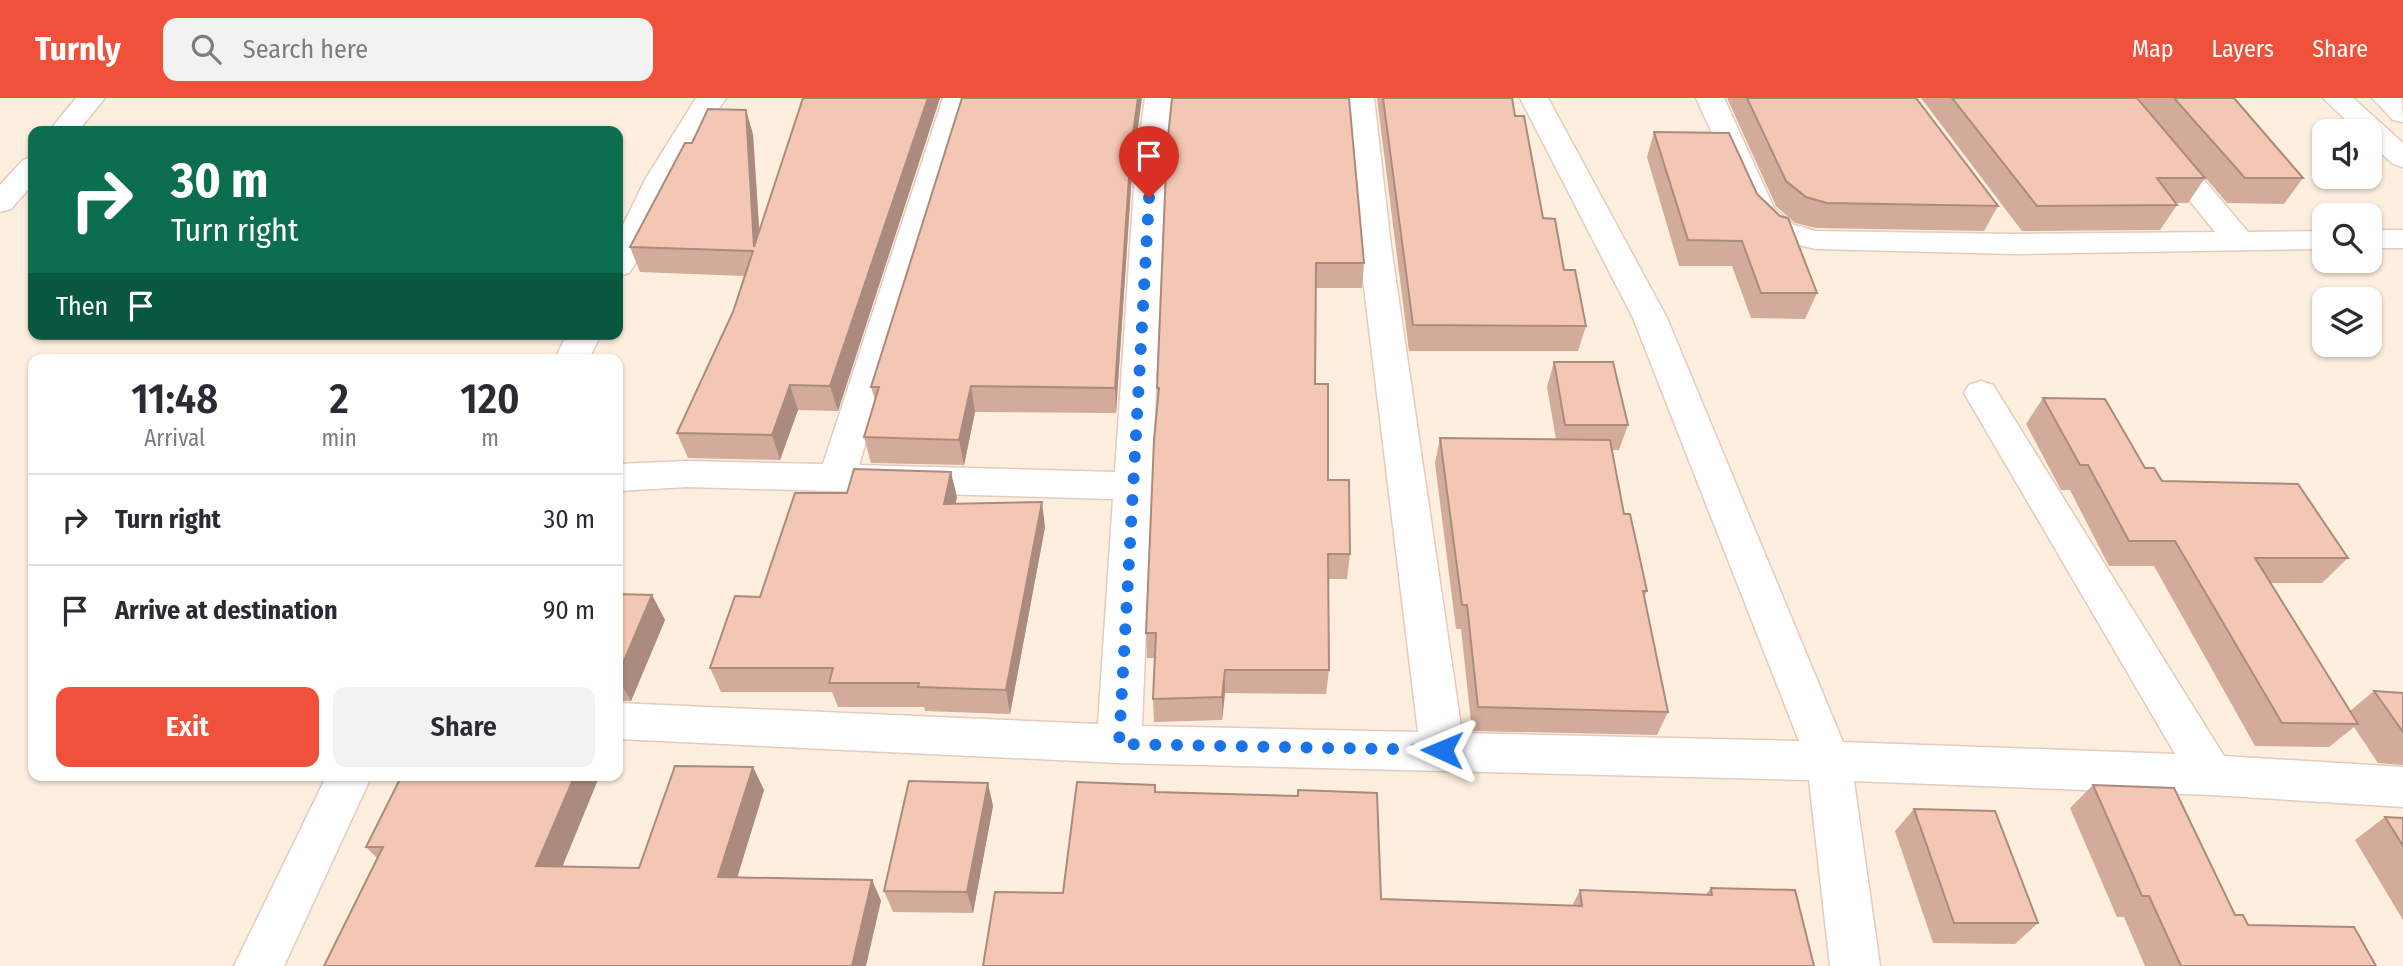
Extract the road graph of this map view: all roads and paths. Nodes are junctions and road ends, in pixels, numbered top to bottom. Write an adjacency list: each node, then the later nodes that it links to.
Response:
1 (91, 98): 12 (street)
2 (712, 98): 22 (street)
3 (957, 98): 25 (street)
4 (1159, 98): 26 (street)
5 (1360, 98): 29 (street)
6 (1534, 98): 30 (street)
7 (1710, 98): 21 (street)
8 (2120, 98): 21 (street)
9 (2337, 98): 13 (street)
10 (2386, 98): 11 (street)
11 (2403, 114)
12 (67, 126)
13 (2403, 158)
14 (0, 166): 15 (street)
15 (28, 166)
16 (28, 172): 17 (street)
17 (0, 203)
18 (2382, 239): 19 (street)
19 (2403, 239)
20 (2312, 240): 21 (street)
21 (2239, 241)
22 (623, 256)
23 (1981, 393): 31 (street)
24 (623, 478): 25 (street)
25 (836, 480): 26 (street)
26 (1133, 486): 28 (street)
27 (623, 722): 28 (street)
28 (1119, 744): 29 (street)
29 (1442, 750): 30 (street)
30 (1829, 761): 31 (street); 35 (street)
31 (2211, 775): 33 (street)
32 (347, 781): 34 (street)
33 (2403, 787)
34 (259, 966)
35 (1855, 966)

